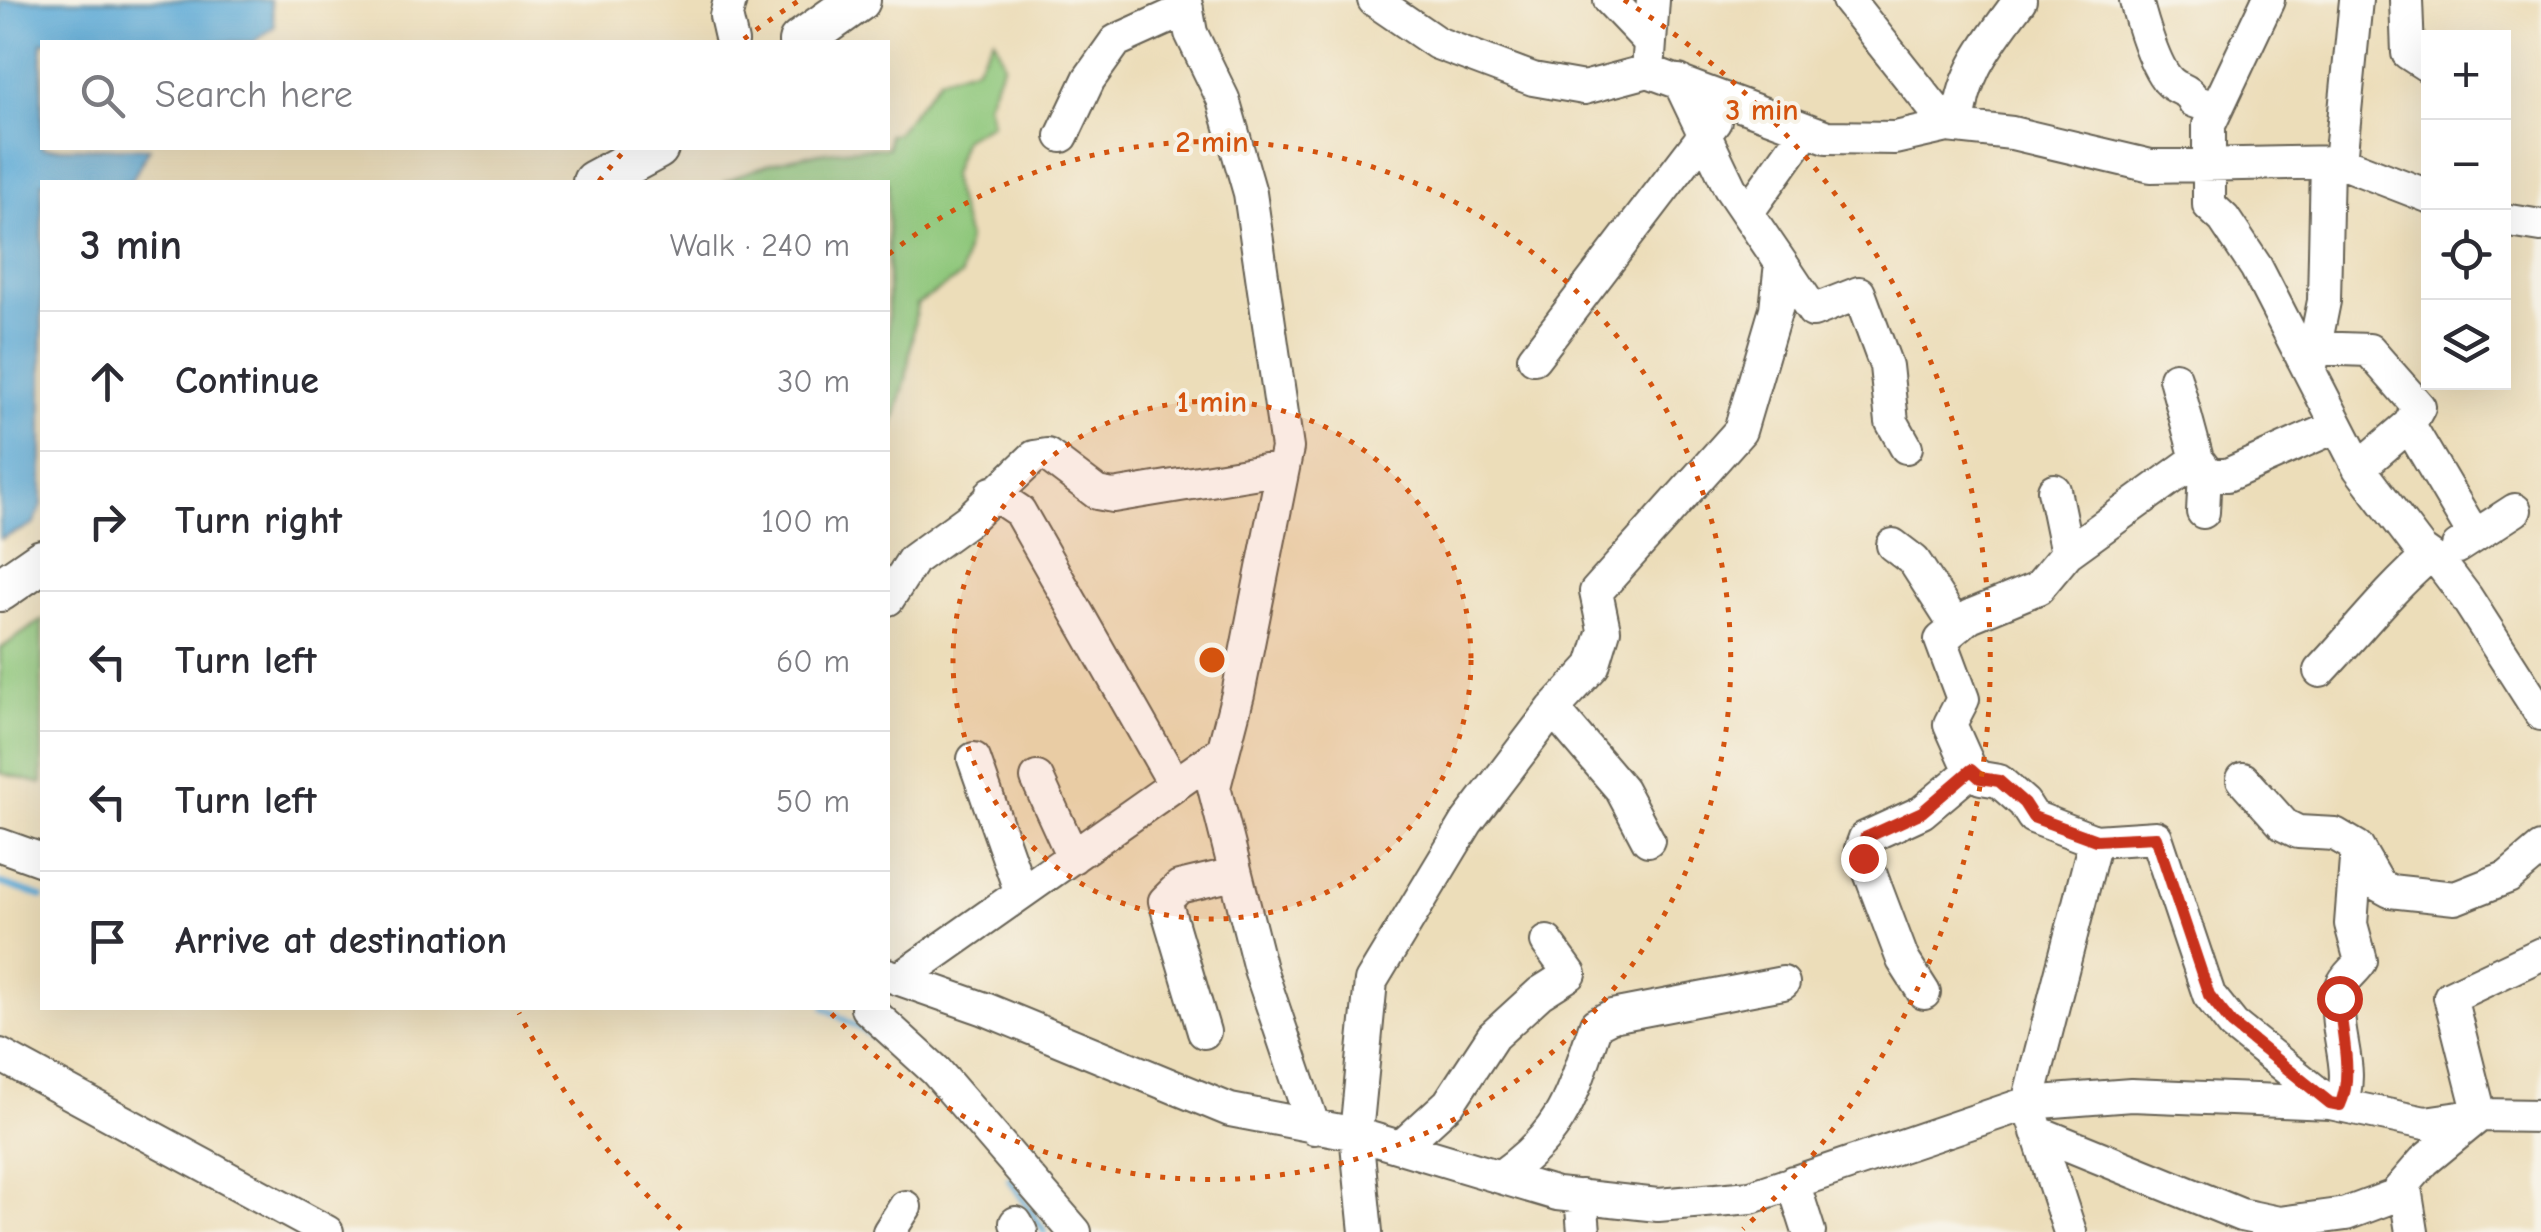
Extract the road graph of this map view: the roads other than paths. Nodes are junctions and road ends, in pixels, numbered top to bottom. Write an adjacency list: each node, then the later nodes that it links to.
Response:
1 (730, 0): 13 (street)
2 (859, 0): 14 (main road)
3 (1374, 0): 15 (street)
4 (1610, 0): 15 (street)
5 (1653, 0): 15 (street)
6 (1848, 0): 20 (street)
7 (2020, 0): 20 (street)
8 (2136, 0): 19 (street)
9 (2268, 0): 19 (street)
10 (2356, 0): 26 (street)
11 (2406, 0): 16 (street)
12 (1186, 4): 23 (street); 42 (street)
13 (732, 40)
14 (803, 40)
15 (1648, 56): 17 (street)
16 (2421, 62)
17 (1680, 82): 18 (street); 22 (street)
18 (1732, 103): 21 (street); 22 (street)
19 (2215, 108): 27 (street)
20 (1954, 126): 21 (street); 27 (street)
21 (1806, 130): 31 (street)
22 (1705, 134): 31 (street); 35 (street)
23 (1062, 136)
24 (653, 150): 28 (main road)
25 (672, 150): 29 (main road)
26 (2334, 162): 27 (street); 30 (street); 36 (street)
27 (2206, 164): 36 (street)
28 (598, 180)
29 (634, 180)
30 (2421, 193)
31 (1747, 213): 34 (street)
32 (2511, 221): 33 (street)
33 (2541, 226)
34 (1781, 263): 40 (street); 59 (street)
35 (1534, 358)
36 (2312, 360): 38 (street); 39 (street)
37 (2175, 378): 41 (street)
38 (2409, 425): 43 (street); 48 (street)
39 (2337, 426): 41 (street); 43 (street)
40 (1906, 446)
41 (2201, 465): 47 (street); 50 (street)
42 (1283, 468): 45 (street); 61 (street)
43 (2358, 468): 51 (street)
44 (2054, 490): 50 (street)
45 (992, 493): 55 (street); 66 (street)
46 (2514, 510): 48 (street)
47 (2203, 512)
48 (2474, 535): 51 (street)
49 (1893, 545): 57 (street)
50 (2067, 553): 57 (street)
51 (2435, 560): 58 (street); 60 (street)
52 (40, 562): 54 (main road)
53 (40, 589): 56 (main road)
54 (0, 590)
55 (890, 595)
56 (0, 618)
57 (1955, 625): 63 (street)
58 (2320, 671)
59 (1553, 709): 67 (street); 89 (street)
60 (2541, 714)
61 (1223, 750): 66 (street); 74 (street)
62 (974, 758): 75 (street)
63 (1971, 770): 68 (street); 80 (street)
64 (1038, 778): 72 (street)
65 (2243, 778): 70 (street)
66 (1175, 785): 72 (street)
67 (1648, 840)
68 (2096, 840): 84 (street); 87 (street)
69 (0, 845): 73 (street)
70 (2358, 847): 71 (street); 84 (street)
71 (2541, 849)
72 (1073, 856): 75 (street)
73 (40, 859)
74 (1234, 874): 82 (street); 88 (street)
75 (1022, 893): 78 (street)
76 (1547, 942): 90 (street)
77 (2541, 954): 85 (street)
78 (893, 977): 88 (street)
79 (1784, 983): 91 (street)
80 (1924, 993)
81 (869, 1010): 97 (street)
82 (1204, 1032)
83 (0, 1054): 96 (street)
84 (2335, 1104): 85 (street); 87 (street)
85 (2480, 1116): 86 (street); 93 (street)
86 (2541, 1116)
87 (2033, 1118): 92 (street); 95 (street); 101 (street)
88 (1314, 1128): 89 (street)
89 (1356, 1134): 90 (street); 98 (street)
90 (1402, 1146): 91 (street)
91 (1501, 1176): 94 (street)
92 (1793, 1182): 94 (street); 100 (street)
93 (2406, 1188): 95 (street); 102 (street)
94 (1581, 1196): 99 (street)
95 (2242, 1223)
96 (327, 1232)
97 (1075, 1232)
98 (1366, 1232)
99 (1584, 1232)
100 (1809, 1232)
101 (2070, 1232)
102 (2412, 1232)

